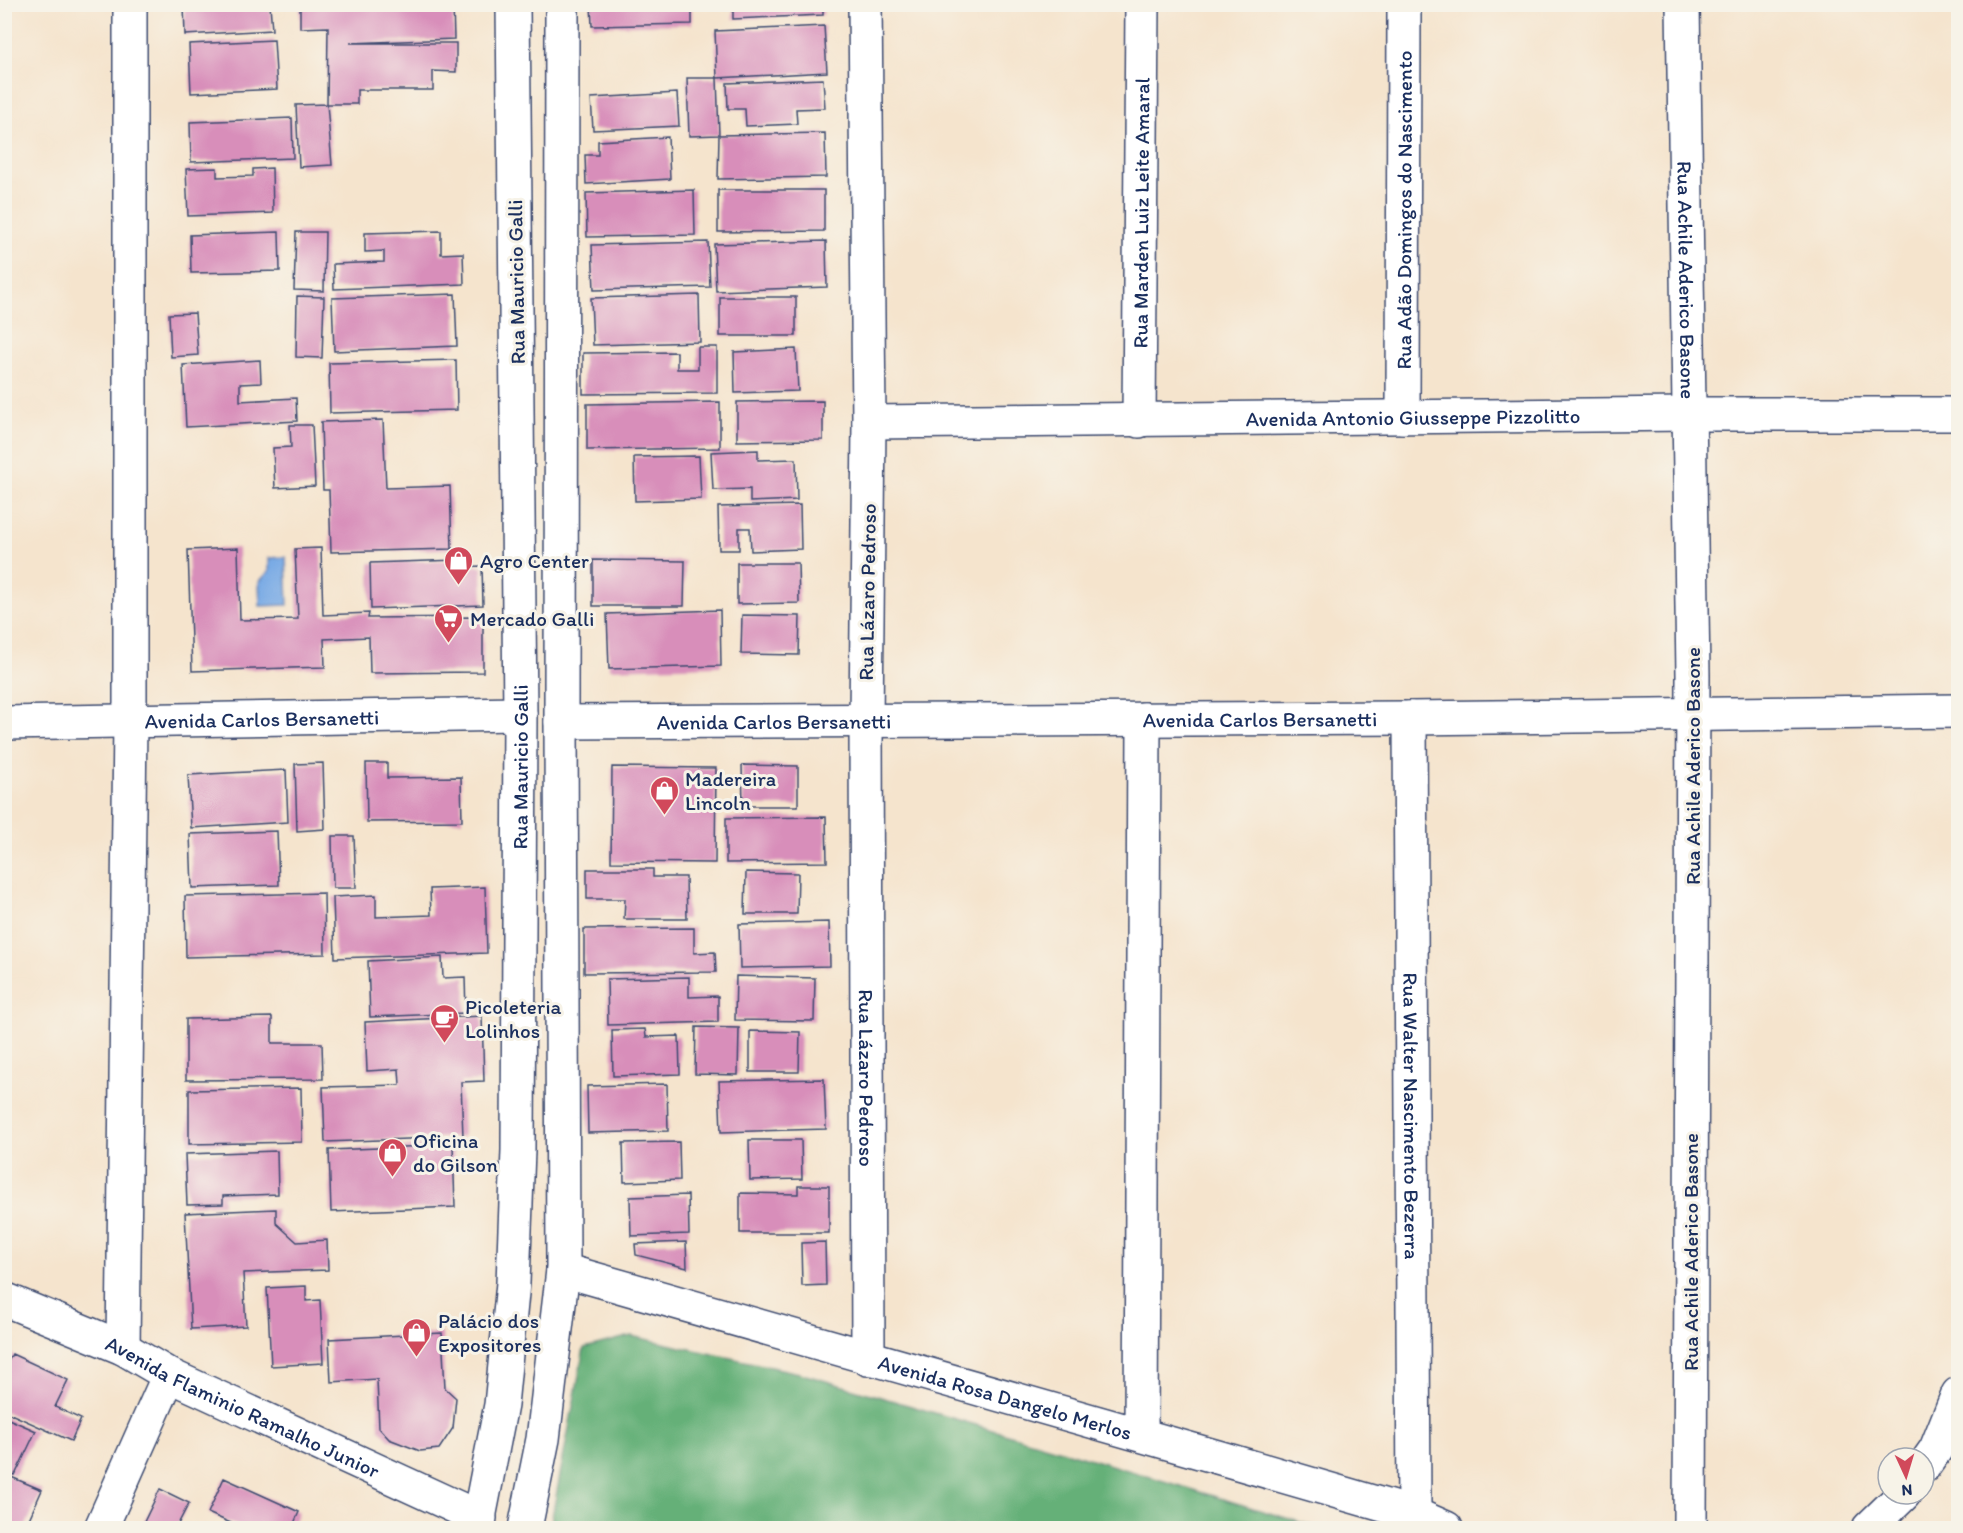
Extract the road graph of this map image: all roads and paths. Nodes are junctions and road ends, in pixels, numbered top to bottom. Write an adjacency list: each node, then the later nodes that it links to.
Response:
1 (130, 4): 18 (street)
2 (513, 4): 15 (street, Rua Mauricio Galli)
3 (562, 4): 20 (street, Rua Mauricio Galli)
4 (865, 4): 12 (street, Rua Lázaro Pedroso)
5 (1142, 4): 11 (street, Rua Marden Luiz Leite Amaral)
6 (1404, 4): 10 (street, Rua Adão Domingos do Nascimento)
7 (1683, 4): 8 (street, Rua Achile Aderico Basone)
8 (1690, 414): 9 (street, Avenida Antonio Giusseppe Pizzolitto); 10 (street, Avenida Antonio Giusseppe Pizzolitto); 14 (street, Rua Achile Aderico Basone)
9 (1959, 414)
10 (1403, 417): 11 (street, Avenida Antonio Giusseppe Pizzolitto)
11 (1139, 421): 12 (street, Avenida Antonio Giusseppe Pizzolitto)
12 (869, 422): 19 (street, Rua Lázaro Pedroso)
13 (1959, 711): 14 (street, Avenida Carlos Bersanetti)
14 (1692, 713): 16 (street, Avenida Carlos Bersanetti); 36 (street, Rua Achile Aderico Basone)
15 (520, 714): 18 (street, Avenida Carlos Bersanetti); 32 (street, Rua Mauricio Galli)
16 (1410, 718): 17 (street, Avenida Carlos Bersanetti); 31 (street, Rua Walter Nascimento Bezerra)
17 (1144, 719): 19 (street, Avenida Carlos Bersanetti); 28 (street)
18 (130, 721): 21 (street, Avenida Carlos Bersanetti); 24 (street)
19 (866, 721): 20 (street, Avenida Carlos Bersanetti); 25 (street, Rua Lázaro Pedroso)
20 (561, 722): 22 (street, Rua Mauricio Galli)
21 (4, 723)
22 (563, 1270): 25 (street, Avenida Rosa Dangelo Merlos); 34 (street, Rua Mauricio Galli)
23 (4, 1299): 24 (street, Avenida Flaminio Ramalho Junior)
24 (123, 1348): 26 (street, Avenida Flaminio Ramalho Junior)
25 (868, 1359): 28 (street, Avenida Rosa Dangelo Merlos)
26 (169, 1375): 32 (street, Avenida Flaminio Ramalho Junior); 33 (street)
27 (1959, 1394): 29 (street)
28 (1141, 1434): 31 (street, Avenida Rosa Dangelo Merlos)
29 (1936, 1449)
30 (1892, 1506): 37 (street)
31 (1414, 1514): 35 (street, Avenida Rosa Dangelo Merlos)
32 (478, 1523)
33 (101, 1528)
34 (525, 1528)
35 (1446, 1528)
36 (1690, 1528)
37 (1869, 1528)

